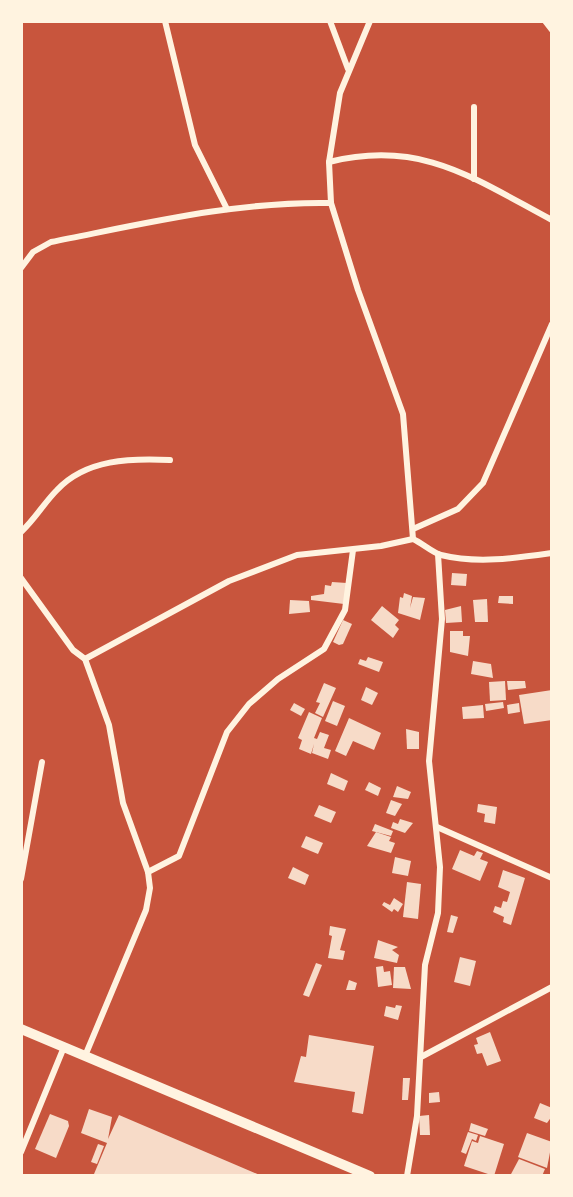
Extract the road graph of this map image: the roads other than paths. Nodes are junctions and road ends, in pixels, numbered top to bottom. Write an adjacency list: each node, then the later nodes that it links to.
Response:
1 (165, 21): 11 (street)
2 (330, 21): 6 (street)
3 (370, 21): 6 (street)
4 (545, 21): 5 (street)
5 (552, 30)
6 (348, 69): 8 (street)
7 (474, 107): 9 (street)
8 (329, 162): 9 (street); 10 (street)
9 (474, 179): 12 (street)
10 (331, 203): 11 (street); 16 (street)
11 (227, 209): 13 (street)
12 (552, 220)
13 (21, 268)
14 (552, 324): 16 (street)
15 (170, 460): 17 (street)
16 (413, 529): 18 (street)
17 (21, 532)
18 (413, 539): 19 (street); 21 (street)
19 (353, 550): 23 (street); 26 (street)
20 (552, 553): 21 (street)
21 (438, 554): 25 (street)
22 (21, 578): 23 (street)
23 (85, 659): 26 (street)
24 (43, 762): 28 (street)
25 (437, 827): 27 (street); 33 (street)
26 (148, 872): 32 (street)
27 (552, 878)
28 (21, 879)
29 (552, 987): 33 (street)
30 (21, 1029): 31 (main road)
31 (64, 1047): 32 (main road); 34 (street)
32 (85, 1056): 35 (main road)
33 (421, 1057): 36 (street)
34 (21, 1152)
35 (370, 1176)
36 (407, 1176)

